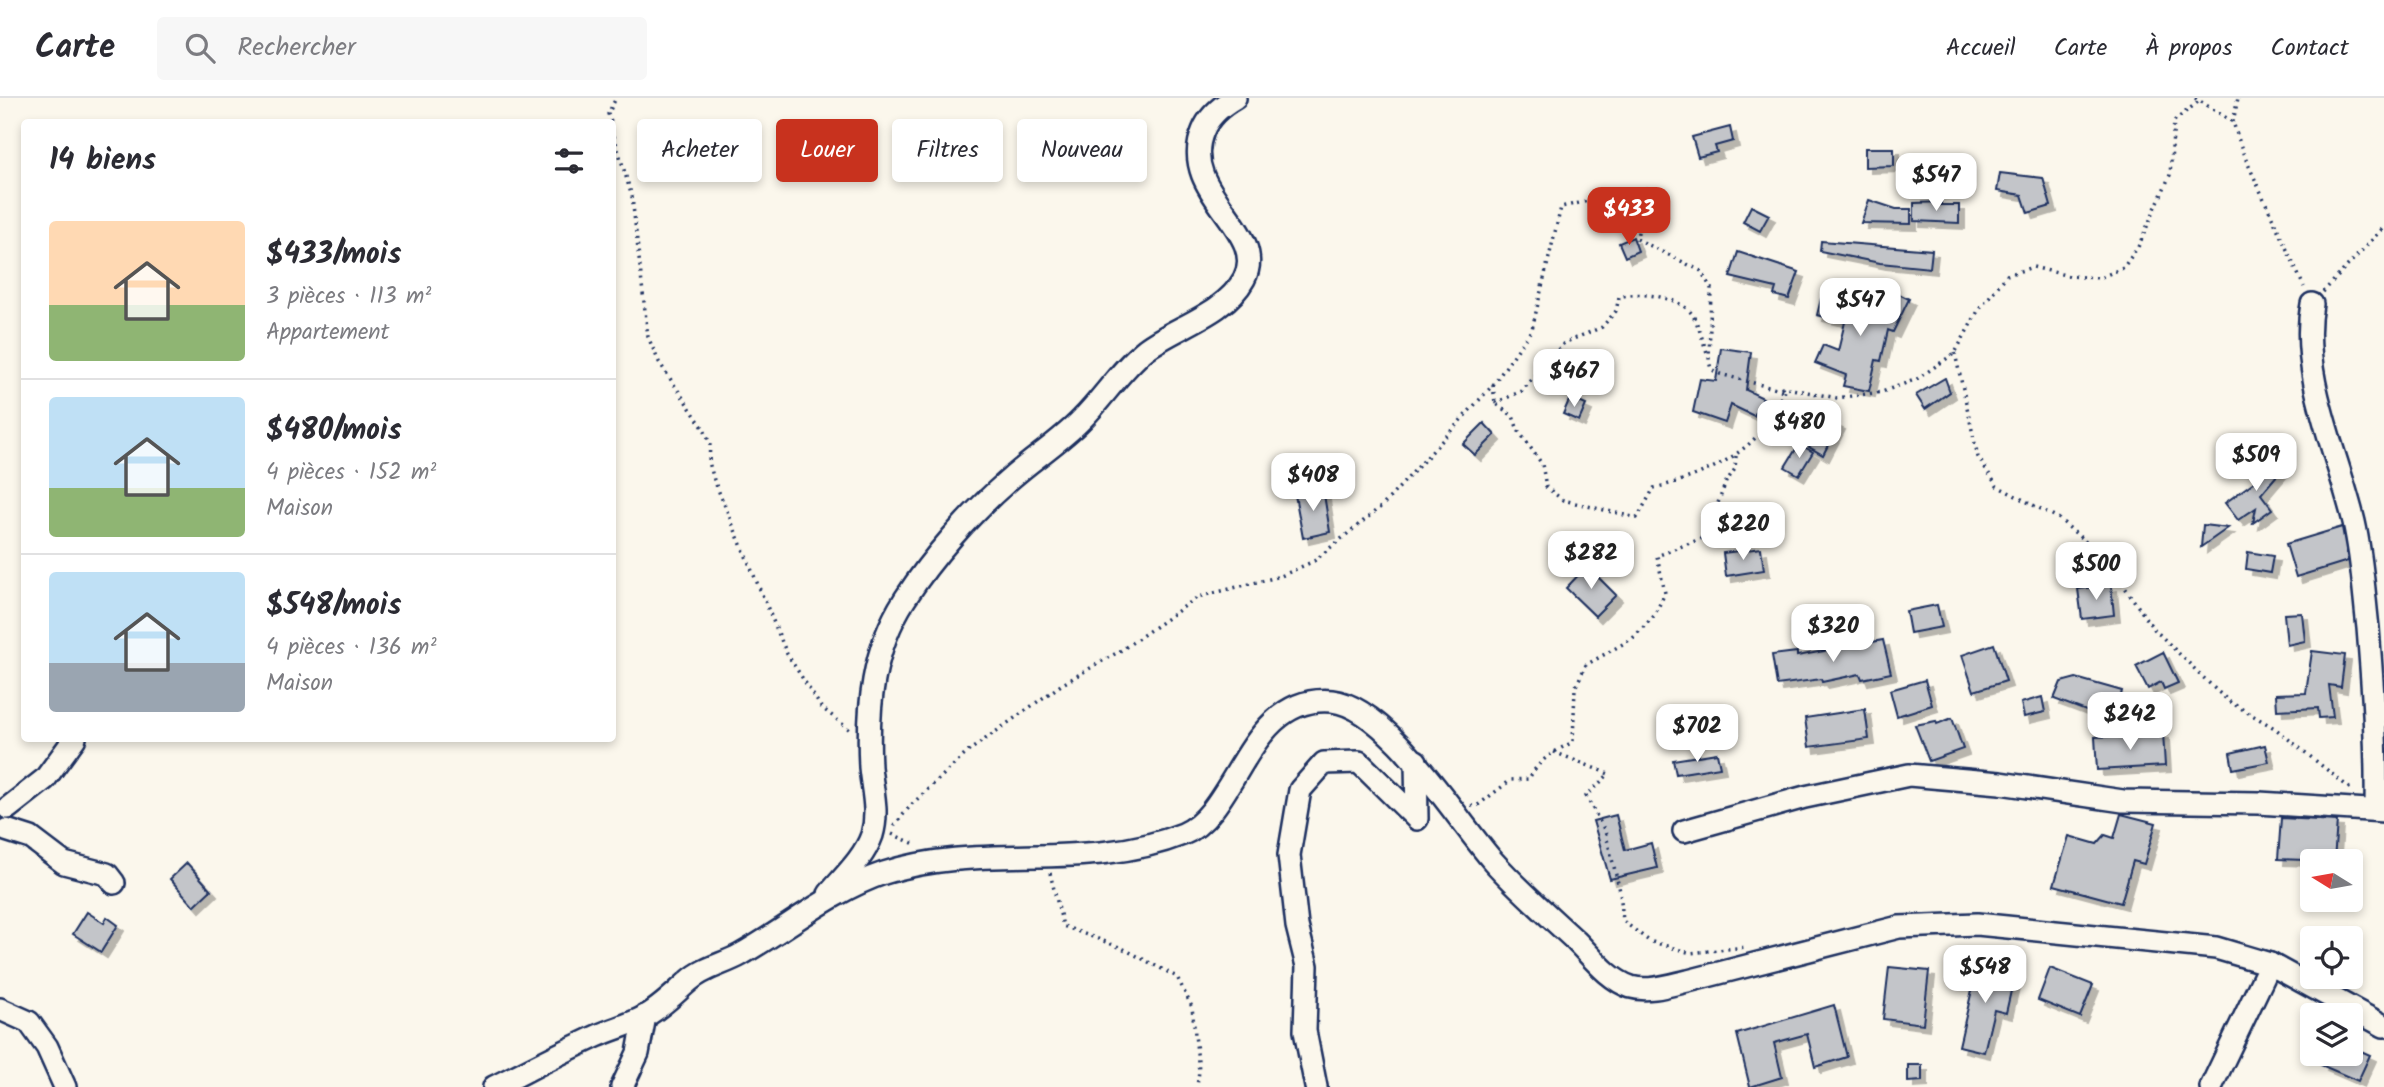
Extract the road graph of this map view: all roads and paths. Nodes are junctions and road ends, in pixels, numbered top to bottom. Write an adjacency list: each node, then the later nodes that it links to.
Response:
1 (615, 98): 5 (path)
2 (1235, 98): 27 (street)
3 (2238, 98): 6 (path)
4 (2196, 100): 6 (path); 10 (path)
5 (610, 119)
6 (2233, 122): 9 (path)
7 (616, 143): 16 (path)
8 (2384, 227): 9 (path)
9 (2312, 304): 21 (street)
10 (1955, 353): 13 (path); 21 (path)
11 (1709, 357): 12 (path); 13 (path); 14 (path)
12 (1493, 385): 14 (path); 24 (path)
13 (1784, 391): 15 (path)
14 (1495, 403): 15 (path)
15 (1736, 456): 18 (path)
16 (858, 737)
17 (72, 742): 22 (street)
18 (1554, 752): 20 (path); 28 (path)
19 (1416, 761): 20 (street); 25 (street); 37 (street)
20 (1448, 807): 28 (street)
21 (2380, 810): 23 (street)
22 (3, 820): 26 (street)
23 (1684, 831)
24 (923, 846)
25 (1046, 857): 27 (street); 36 (path)
26 (114, 883)
27 (822, 904): 31 (street)
28 (1778, 957): 29 (street)
29 (2270, 964): 32 (street); 38 (street)
30 (0, 1009): 33 (street)
31 (645, 1016): 34 (street); 35 (street)
32 (2384, 1026)
33 (65, 1087)
34 (494, 1087)
35 (621, 1087)
36 (1197, 1087)
37 (1316, 1087)
38 (2211, 1087)

